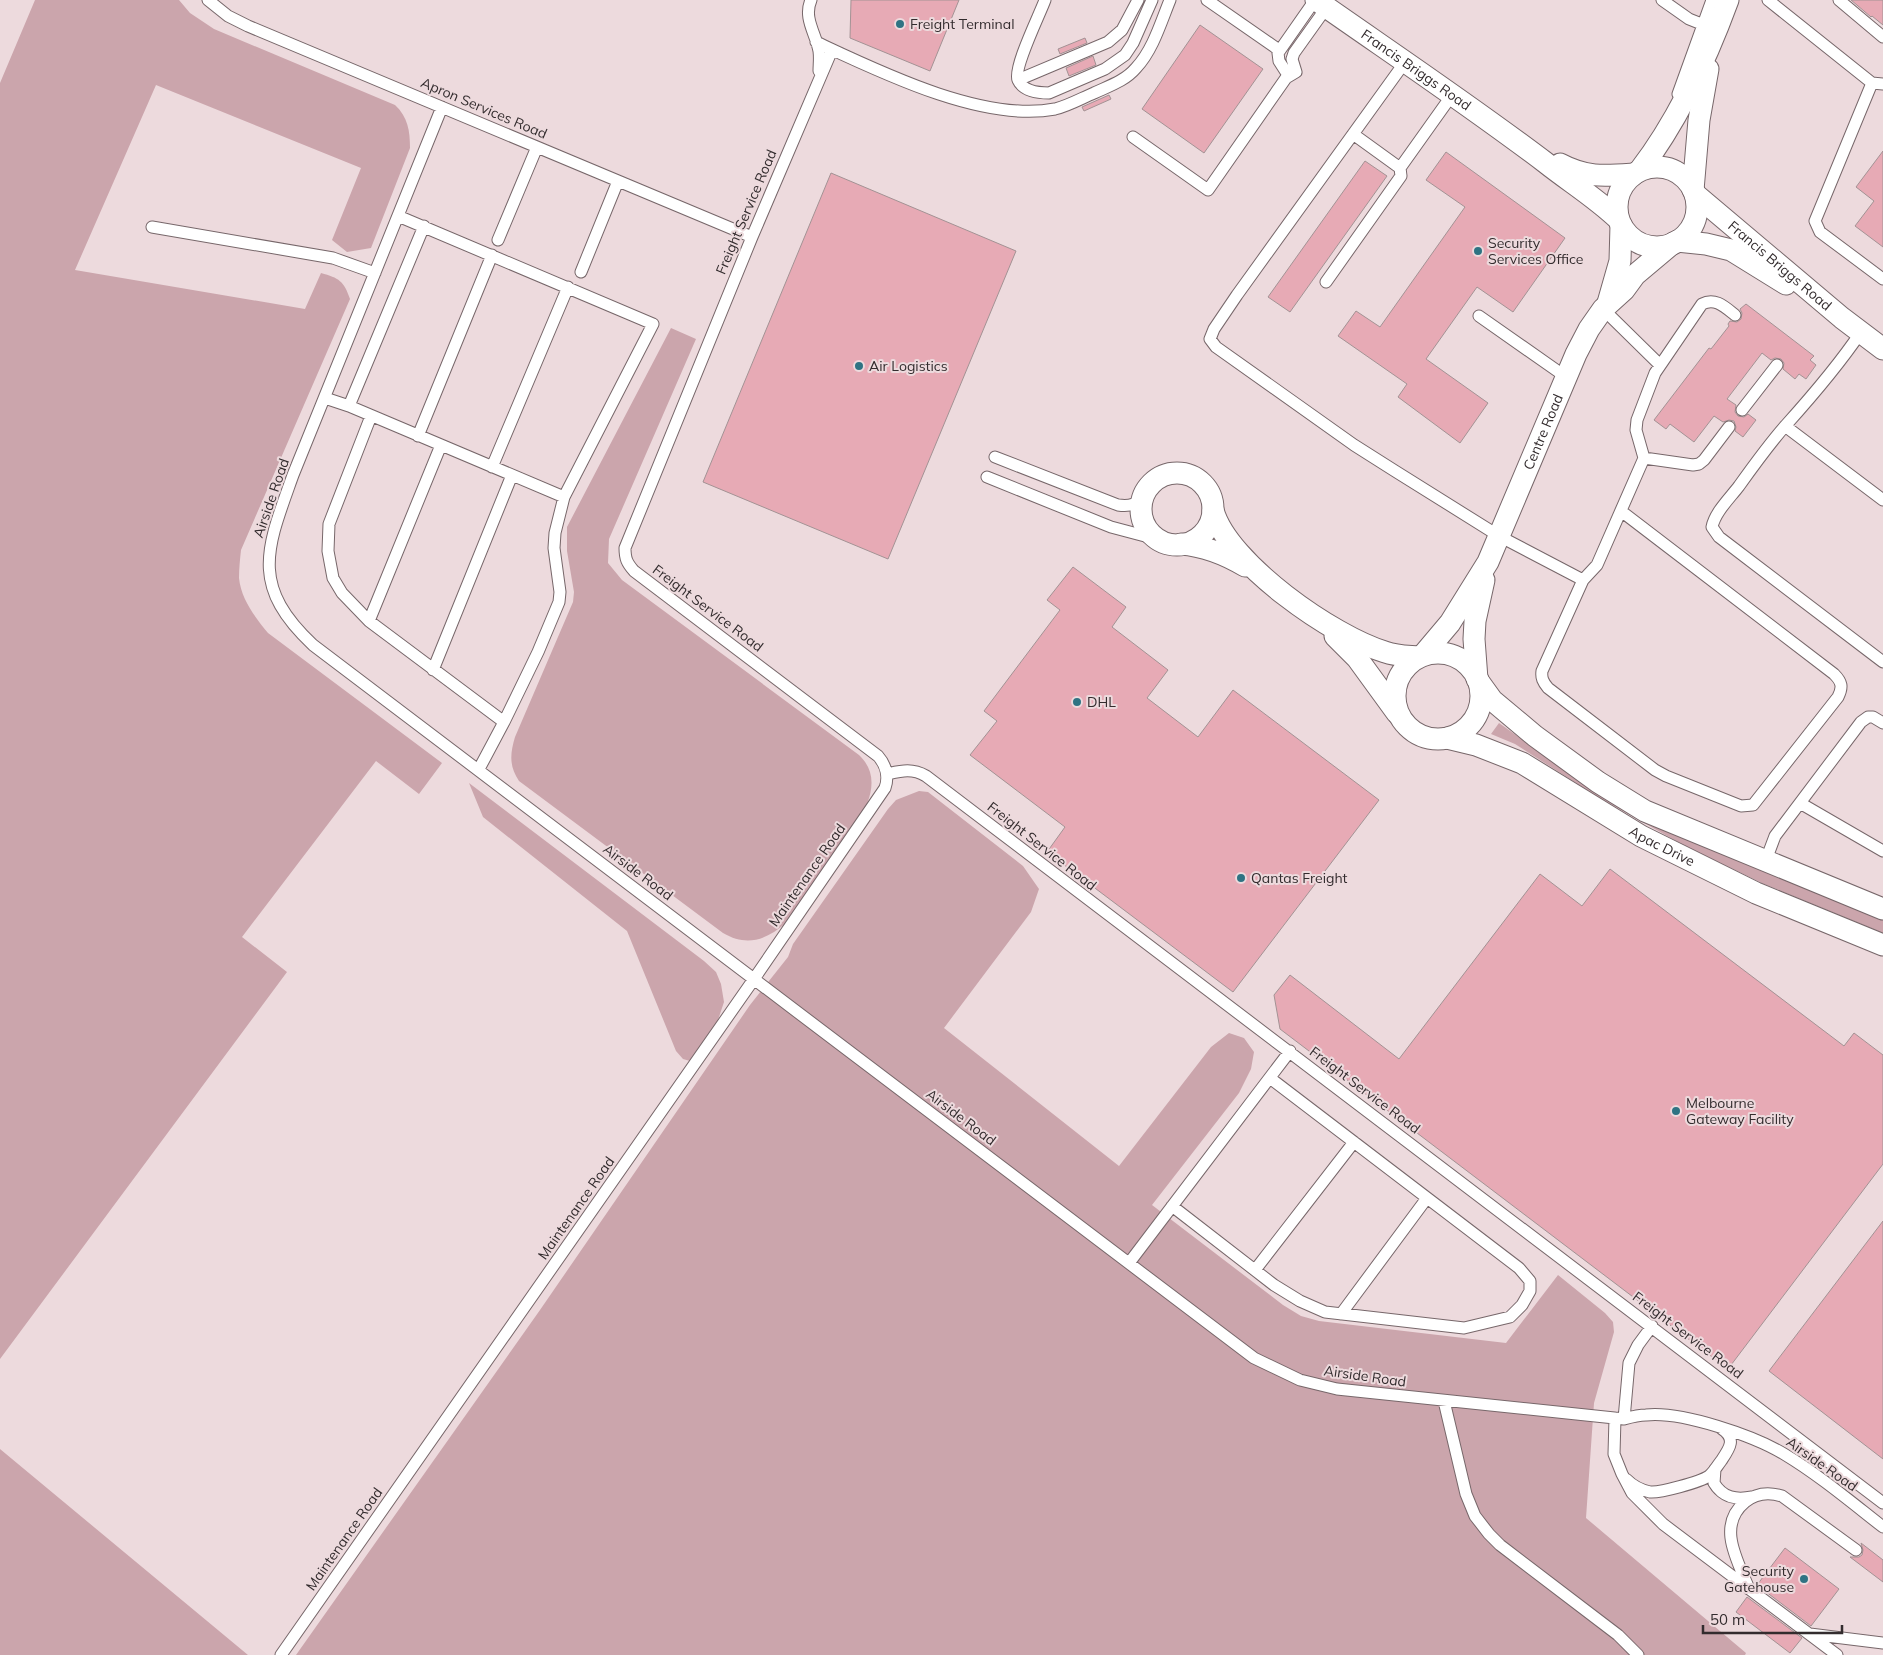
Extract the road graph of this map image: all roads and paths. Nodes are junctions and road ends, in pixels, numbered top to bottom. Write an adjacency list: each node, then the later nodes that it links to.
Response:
1 (208, 0): 25 (lane, Apron Services Road)
2 (811, 0): 16 (lane)
3 (1045, 0): 22 (lane)
4 (1138, 0): 22 (lane)
5 (1152, 0): 22 (lane)
6 (1170, 0): 17 (lane)
7 (1207, 0): 18 (lane)
8 (1662, 0): 14 (lane)
9 (1712, 0): 14 (lane)
10 (1728, 0): 14 (street)
11 (1768, 0): 23 (lane)
12 (1839, 0): 15 (lane)
13 (1322, 2): 18 (lane); 19 (street, Francis Briggs Road); 20 (lane)
14 (1712, 30): 31 (street); 33 (street)
15 (1883, 37)
16 (816, 42): 17 (lane); 21 (lane)
17 (832, 50): 21 (lane, Freight Service Road)
18 (1279, 50): 20 (lane)
19 (1405, 62): 24 (street, Francis Briggs Road); 26 (lane)
20 (1292, 74): 27 (lane)
21 (818, 78): 38 (lane, Freight Service Road)
22 (1018, 80)
23 (1878, 84): 44 (lane)
24 (1452, 95): 28 (street, Francis Briggs Road); 30 (lane)
25 (442, 107): 29 (lane, Apron Services Road); 34 (lane, Airside Road)
26 (1354, 134): 30 (lane); 74 (lane)
27 (1133, 137)
28 (1515, 140): 31 (street, Francis Briggs Road); 35 (street, Francis Briggs Road)
29 (537, 147): 32 (lane, Apron Services Road); 39 (lane)
30 (1400, 168): 45 (lane)
31 (1637, 172): 33 (street); 35 (street)
32 (618, 181): 38 (lane, Apron Services Road); 42 (lane)
33 (1694, 192): 40 (street); 50 (street, Francis Briggs Road)
34 (398, 216): 36 (lane); 43 (lane, Airside Road)
35 (1620, 222): 40 (street); 47 (street, Centre Road)
36 (424, 226): 41 (lane); 57 (lane)
37 (152, 227): 43 (lane)
38 (752, 238): 91 (lane, Freight Service Road)
39 (498, 240)
40 (1675, 242): 47 (street, Centre Road); 50 (street, Francis Briggs Road)
41 (492, 255): 46 (lane); 62 (lane)
42 (581, 272)
43 (375, 273): 56 (lane, Airside Road)
44 (1883, 280)
45 (1326, 282)
46 (568, 287): 66 (lane); 70 (lane)
47 (1605, 307): 53 (lane); 55 (street, Centre Road)
48 (1735, 315): 53 (lane)
49 (1480, 316): 55 (lane)
50 (1842, 318): 51 (street, Francis Briggs Road)
51 (1861, 332): 52 (street, Francis Briggs Road); 60 (lane)
52 (1883, 349)
53 (1660, 365): 65 (lane)
54 (1777, 365): 58 (lane)
55 (1566, 378): 74 (street, Centre Road)
56 (325, 398): 57 (lane); 90 (lane, Airside Road)
57 (349, 406): 59 (lane)
58 (1742, 410)
59 (371, 416): 62 (lane); 81 (lane)
60 (1785, 426): 71 (lane); 83 (lane)
61 (1729, 427): 65 (lane)
62 (418, 436): 63 (lane)
63 (441, 445): 66 (lane); 81 (lane)
64 (995, 457): 69 (lane)
65 (1644, 458): 73 (lane)
66 (492, 467): 67 (lane)
67 (512, 475): 70 (lane); 84 (lane)
68 (987, 477): 75 (lane)
69 (1145, 494): 72 (street); 75 (street)
70 (564, 497): 87 (lane)
71 (1883, 500)
72 (1213, 510): 76 (street); 78 (street)
73 (1620, 511): 79 (lane); 79 (lane)
74 (1499, 536): 77 (street, Centre Road); 79 (lane)
75 (1160, 540): 76 (street)
76 (1181, 544): 78 (street)
77 (1488, 562): 82 (street, Centre Road); 85 (street, Centre Road)
78 (1259, 573): 80 (street)
79 (1583, 580)
80 (1319, 619): 82 (street); 86 (street)
81 (369, 621): 84 (lane)
82 (1421, 656): 85 (street); 86 (street)
83 (1883, 662)
84 (433, 670): 87 (lane)
85 (1478, 680): 89 (street); 94 (street, Apac Drive)
86 (1402, 719): 89 (street)
87 (504, 722): 90 (lane)
88 (1883, 723): 92 (lane)
89 (1447, 738): 96 (street, Apac Drive)
90 (478, 769): 97 (lane, Airside Road)
91 (887, 774): 97 (lane, Maintenance Road); 98 (lane, Freight Service Road)
92 (1800, 803): 93 (lane); 94 (lane)
93 (1883, 851)
94 (1766, 860): 95 (street, Apac Drive)
95 (1883, 909)
96 (1883, 945)
97 (754, 979): 103 (lane, Airside Road); 119 (lane, Maintenance Road)
98 (1290, 1051): 99 (lane); 106 (lane, Freight Service Road)
99 (1270, 1078): 100 (lane); 102 (lane)
100 (1354, 1142): 101 (lane); 104 (lane)
101 (1427, 1198): 105 (lane); 105 (lane)
102 (1172, 1206): 103 (lane); 104 (lane)
103 (1128, 1263): 107 (lane, Airside Road)
104 (1255, 1270): 105 (lane)
105 (1341, 1314)
106 (1652, 1326): 108 (lane); 113 (lane, Freight Service Road)
107 (1444, 1401): 108 (lane, Airside Road); 120 (lane)
108 (1619, 1418): 109 (lane, Airside Road); 111 (lane)
109 (1720, 1428): 110 (lane); 114 (lane, Airside Road)
110 (1715, 1469): 111 (lane); 112 (lane)
111 (1622, 1474): 116 (lane)
112 (1753, 1497): 115 (lane); 116 (lane)
113 (1883, 1503)
114 (1883, 1526)
115 (1856, 1550)
116 (1750, 1590): 117 (lane)
117 (1809, 1634): 118 (lane); 121 (lane)
118 (1883, 1643)
119 (281, 1655)
120 (1638, 1655)
121 (1837, 1655)

